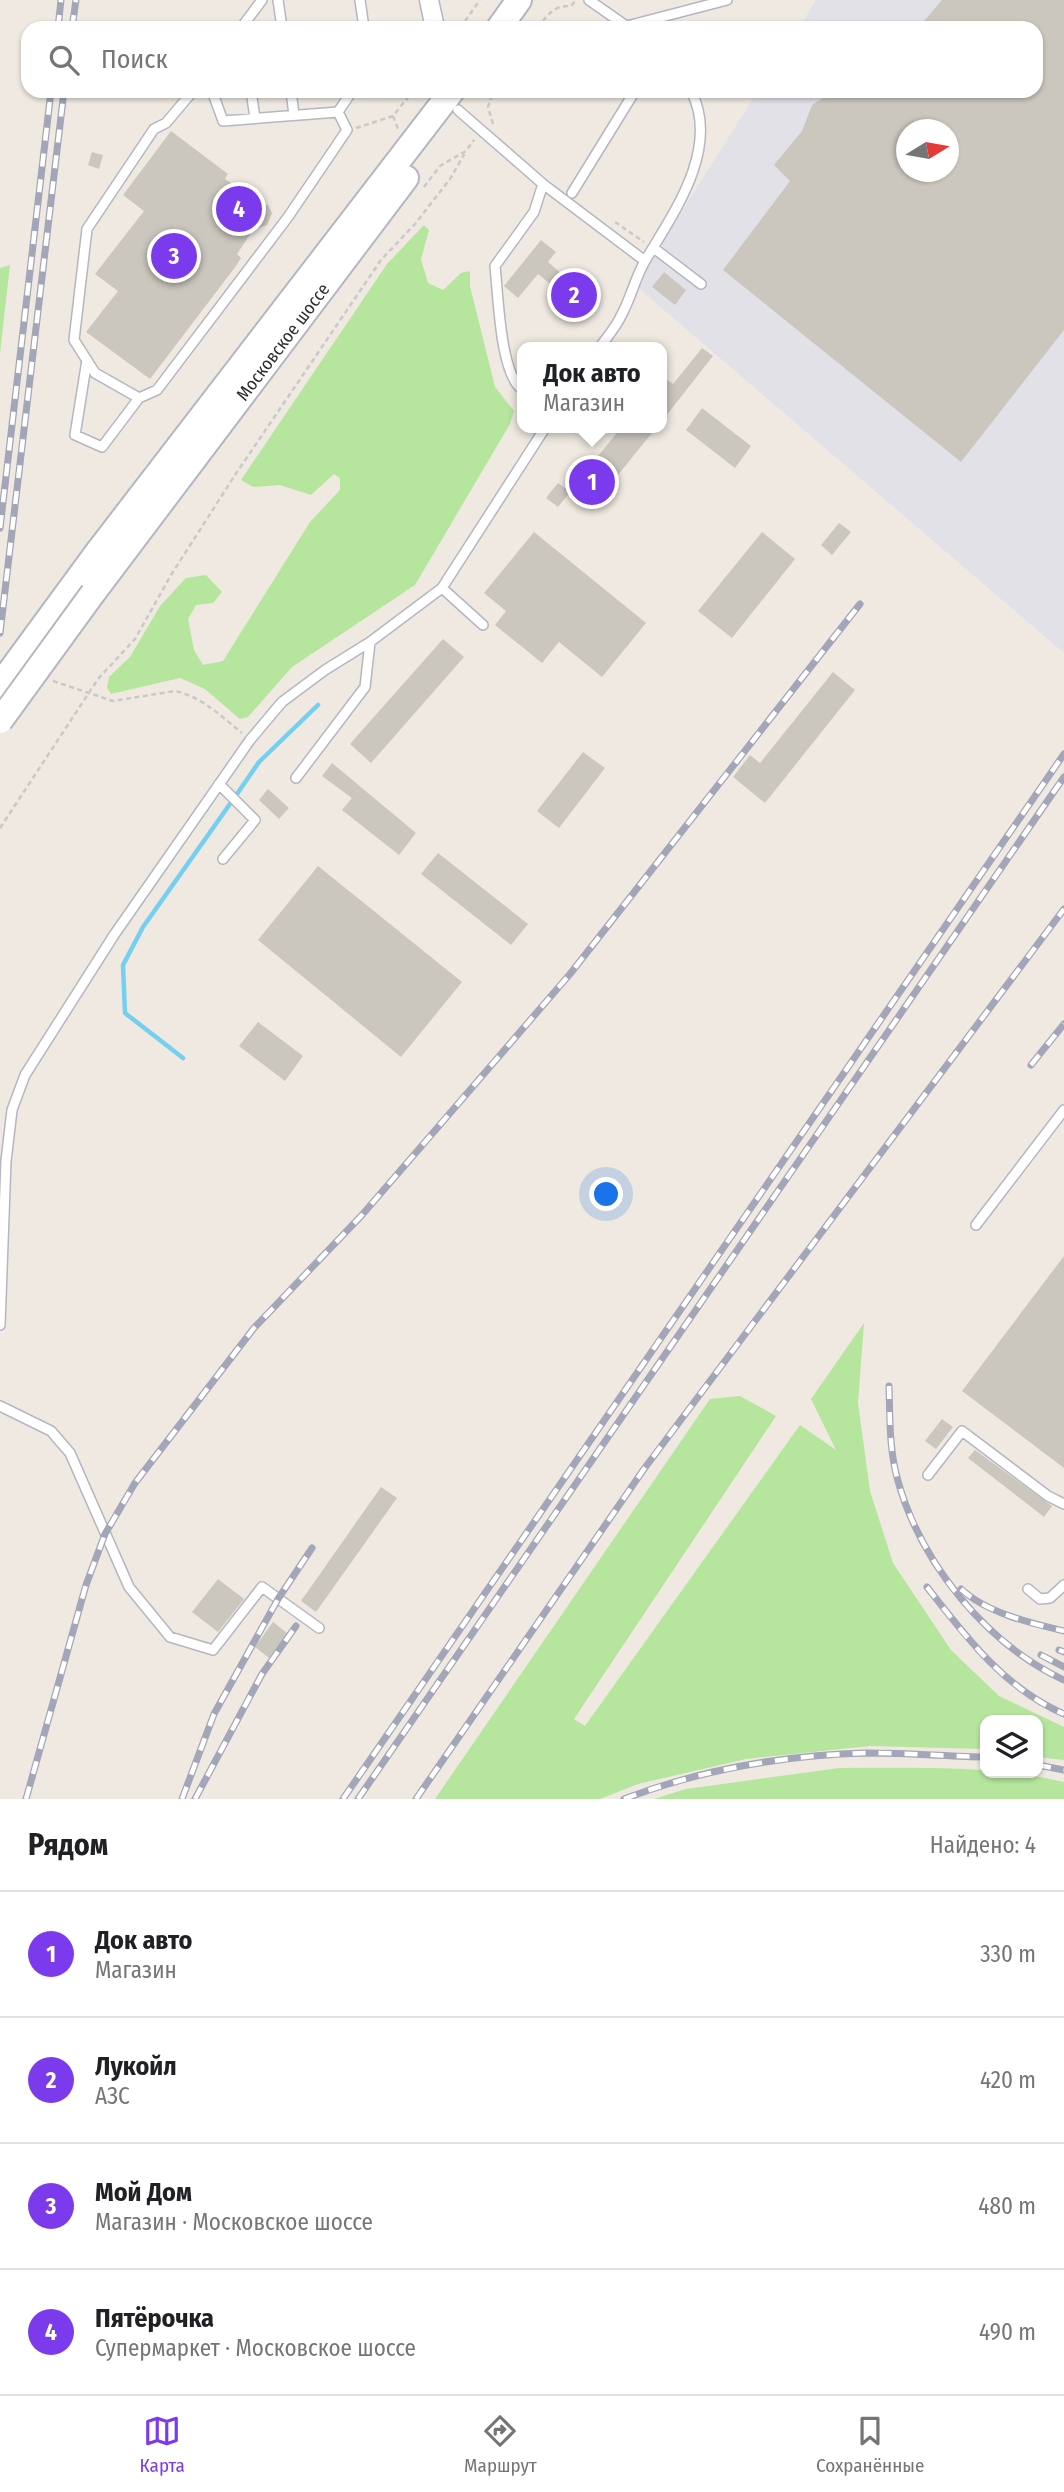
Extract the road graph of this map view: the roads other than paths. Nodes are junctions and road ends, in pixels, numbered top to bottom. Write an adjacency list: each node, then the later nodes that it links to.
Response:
1 (262, 0): 9 (lane)
2 (278, 0): 10 (lane)
3 (360, 0): 11 (lane)
4 (429, 0): 12 (street)
5 (519, 0): 13 (main road)
6 (539, 0): 14 (main road)
7 (589, 0): 15 (lane)
8 (727, 0): 16 (lane)
9 (246, 21)
10 (281, 21)
11 (363, 21)
12 (434, 21)
13 (504, 21)
14 (523, 21)
15 (619, 21)
16 (650, 21)
17 (187, 98): 36 (lane)
18 (215, 98): 29 (lane)
19 (252, 98): 29 (lane)
20 (292, 98): 28 (lane)
21 (347, 98): 27 (lane)
22 (454, 98): 43 (main road, Московское шоссе)
23 (454, 98): 44 (main road, Московское шоссе, bridge)
24 (456, 98): 30 (lane)
25 (631, 98): 31 (lane)
26 (693, 98): 32 (lane)
27 (338, 112): 28 (lane); 38 (lane)
28 (294, 116): 29 (lane)
29 (255, 118)
30 (543, 184): 33 (lane); 37 (lane)
31 (572, 193)
32 (655, 249): 33 (lane); 34 (lane)
33 (645, 261): 35 (lane)
34 (701, 284)
35 (604, 342)
36 (87, 360): 38 (lane); 38 (lane)
37 (517, 386)
38 (139, 398)
39 (542, 433): 40 (lane)
40 (442, 588): 41 (lane); 42 (lane)
41 (484, 625)
42 (370, 642): 45 (lane); 46 (lane)
43 (0, 685)
44 (0, 721)
45 (296, 778)
46 (219, 784): 47 (lane); 50 (lane)
47 (223, 859)
48 (1064, 1110): 49 (lane)
49 (975, 1225)
50 (0, 1325)
51 (0, 1406): 56 (lane)
52 (928, 1475): 53 (lane)
53 (1064, 1504)
54 (1064, 1585): 55 (lane)
55 (1028, 1589)
56 (319, 1628)

